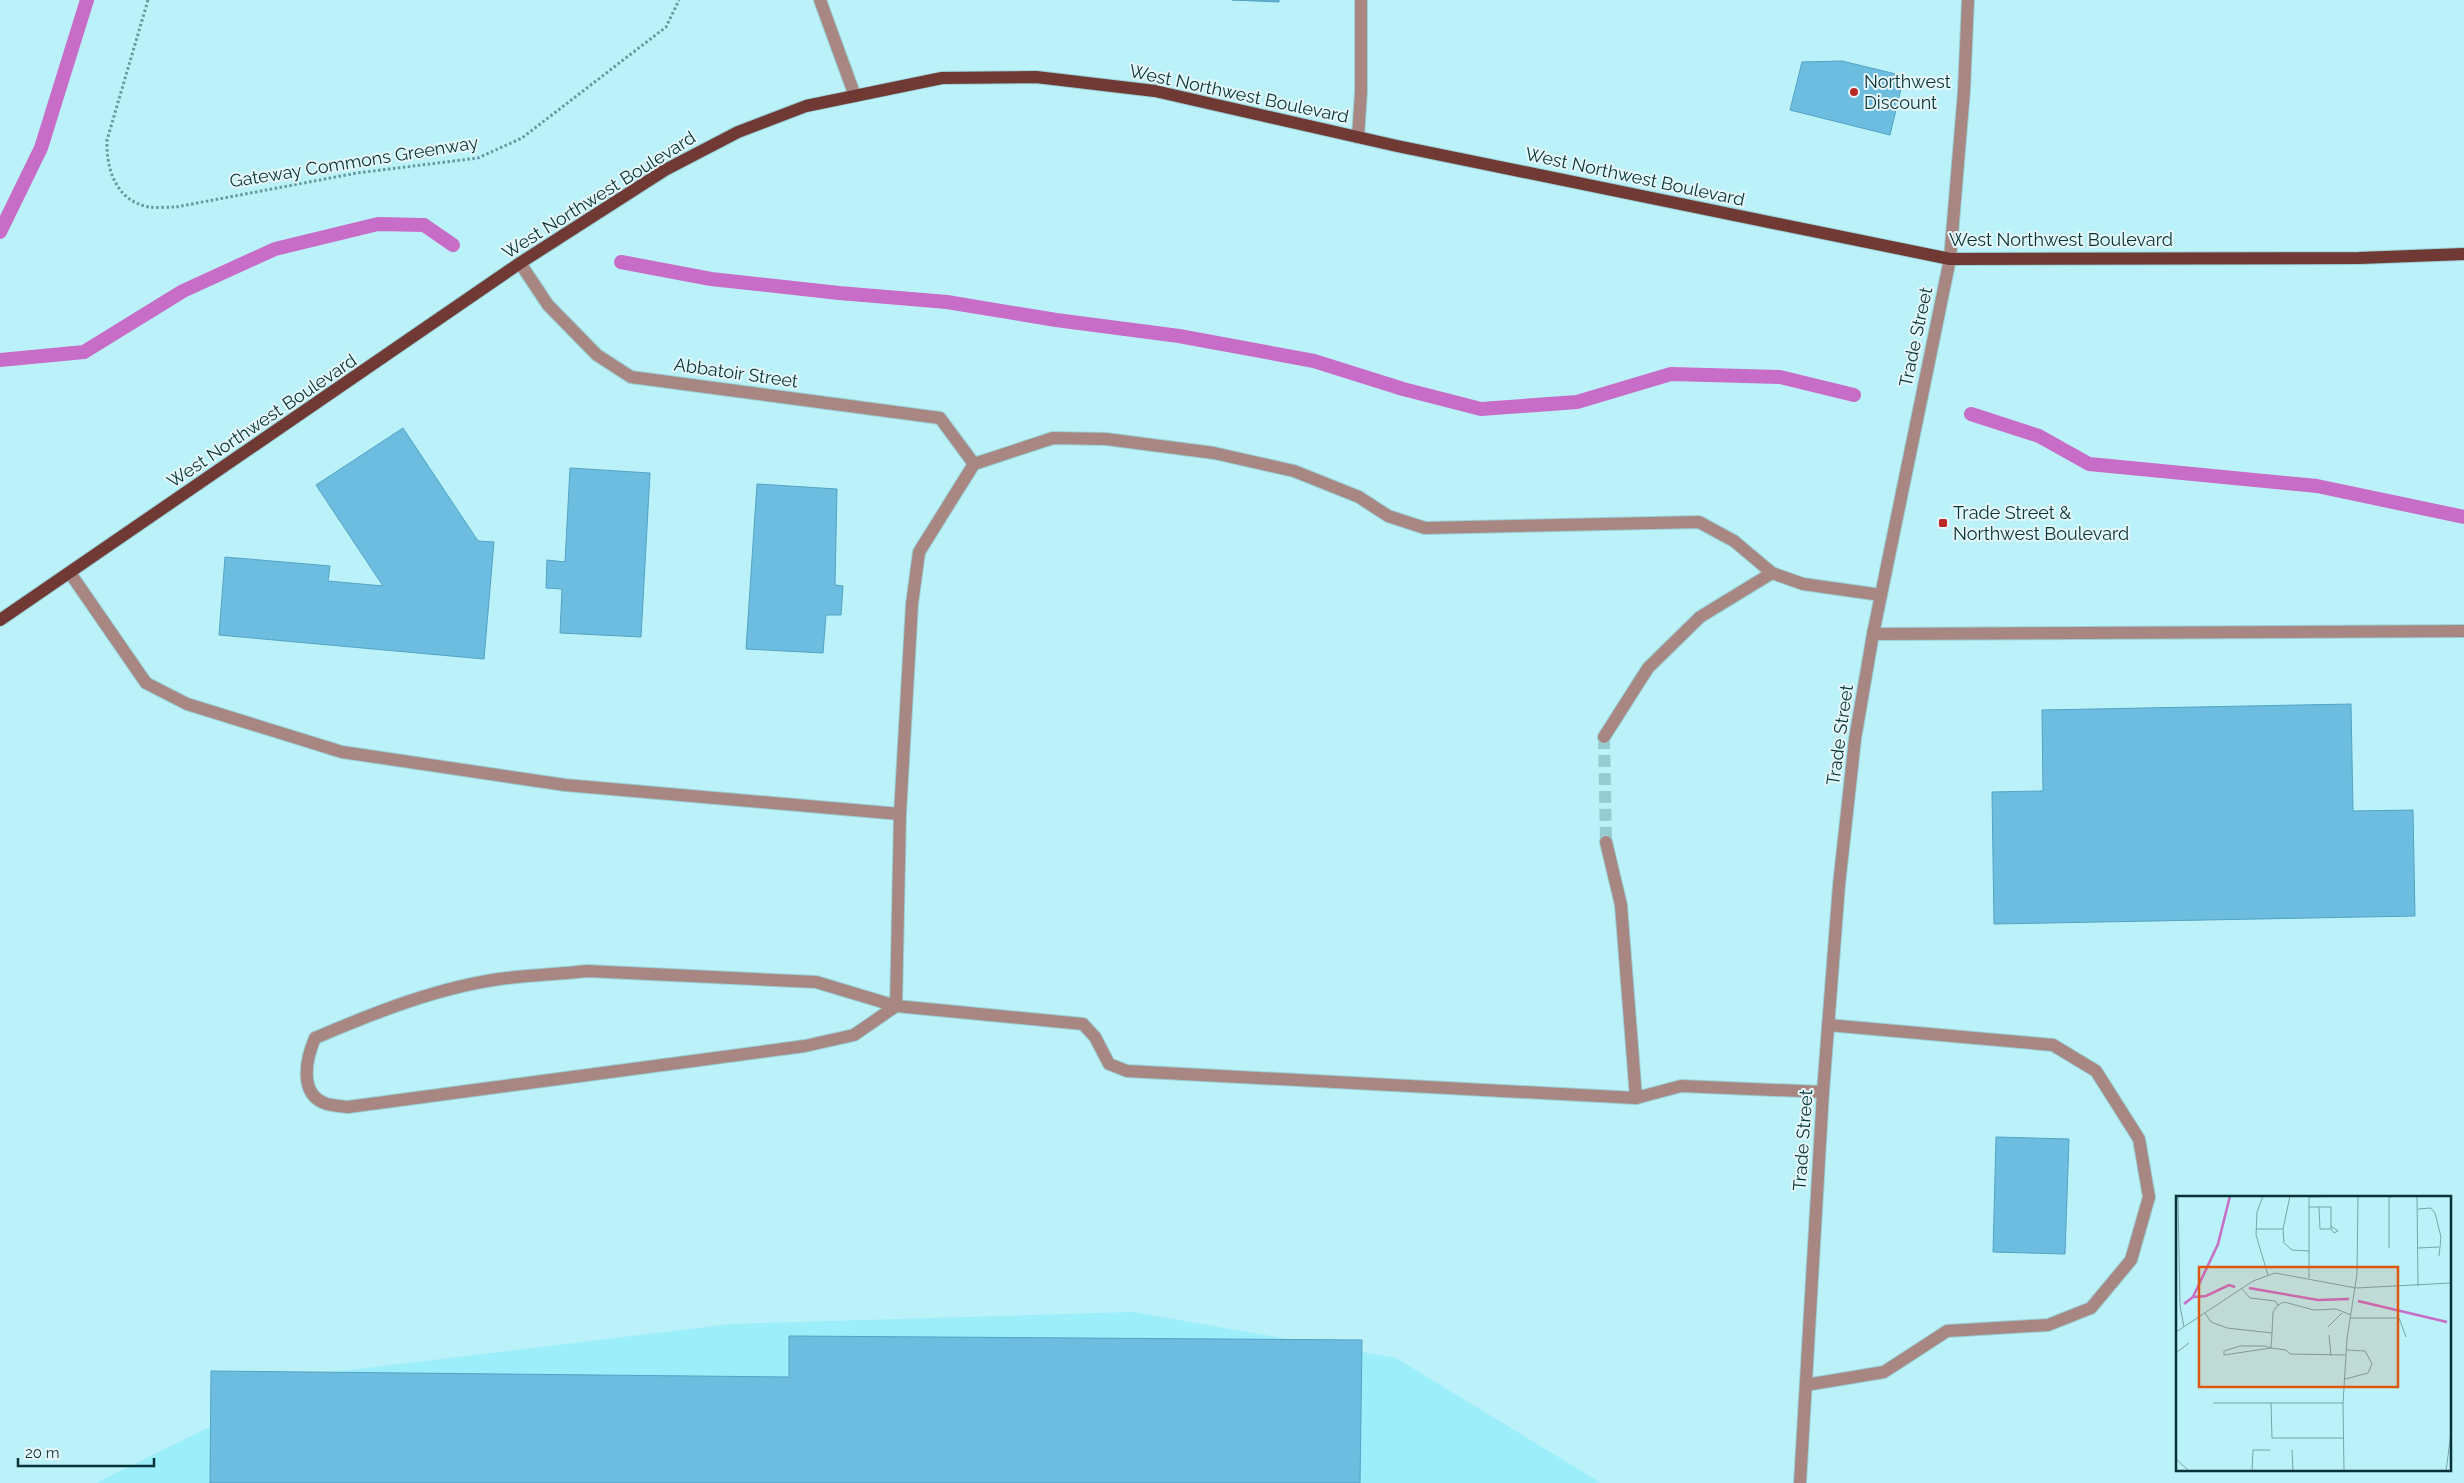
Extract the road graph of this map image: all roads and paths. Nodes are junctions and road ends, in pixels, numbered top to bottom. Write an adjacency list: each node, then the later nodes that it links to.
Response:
1 (148, 0): 2 (path, Gateway Commons Greenway)
2 (679, 0)
3 (820, 0): 6 (street)
4 (1361, 0): 7 (street)
5 (1968, 0): 9 (street, Trade Street)
6 (855, 96): 7 (main road, West Northwest Boulevard); 10 (main road, West Northwest Boulevard)
7 (1358, 137): 9 (main road, West Northwest Boulevard)
8 (2464, 254): 9 (main road, West Northwest Boulevard)
9 (1950, 259): 14 (street, Trade Street)
10 (520, 263): 11 (street, Abbatoir Street); 12 (main road, West Northwest Boulevard)
11 (974, 464): 13 (street); 19 (street)
12 (70, 573): 15 (main road, West Northwest Boulevard); 19 (street)
13 (1772, 573): 14 (street); 18 (street)
14 (1881, 595): 17 (street, Trade Street)
15 (0, 620)
16 (2464, 631): 17 (street)
17 (1873, 634): 22 (street, Trade Street)
18 (1604, 737)
19 (900, 814): 21 (street)
20 (1606, 842): 24 (street)
21 (896, 1006): 21 (street); 24 (street)
22 (1828, 1025): 23 (street, Trade Street); 25 (street)
23 (1823, 1092): 24 (street); 25 (street, Trade Street)
24 (1636, 1098)
25 (1806, 1385): 26 (street, Trade Street)
26 (1800, 1483)

